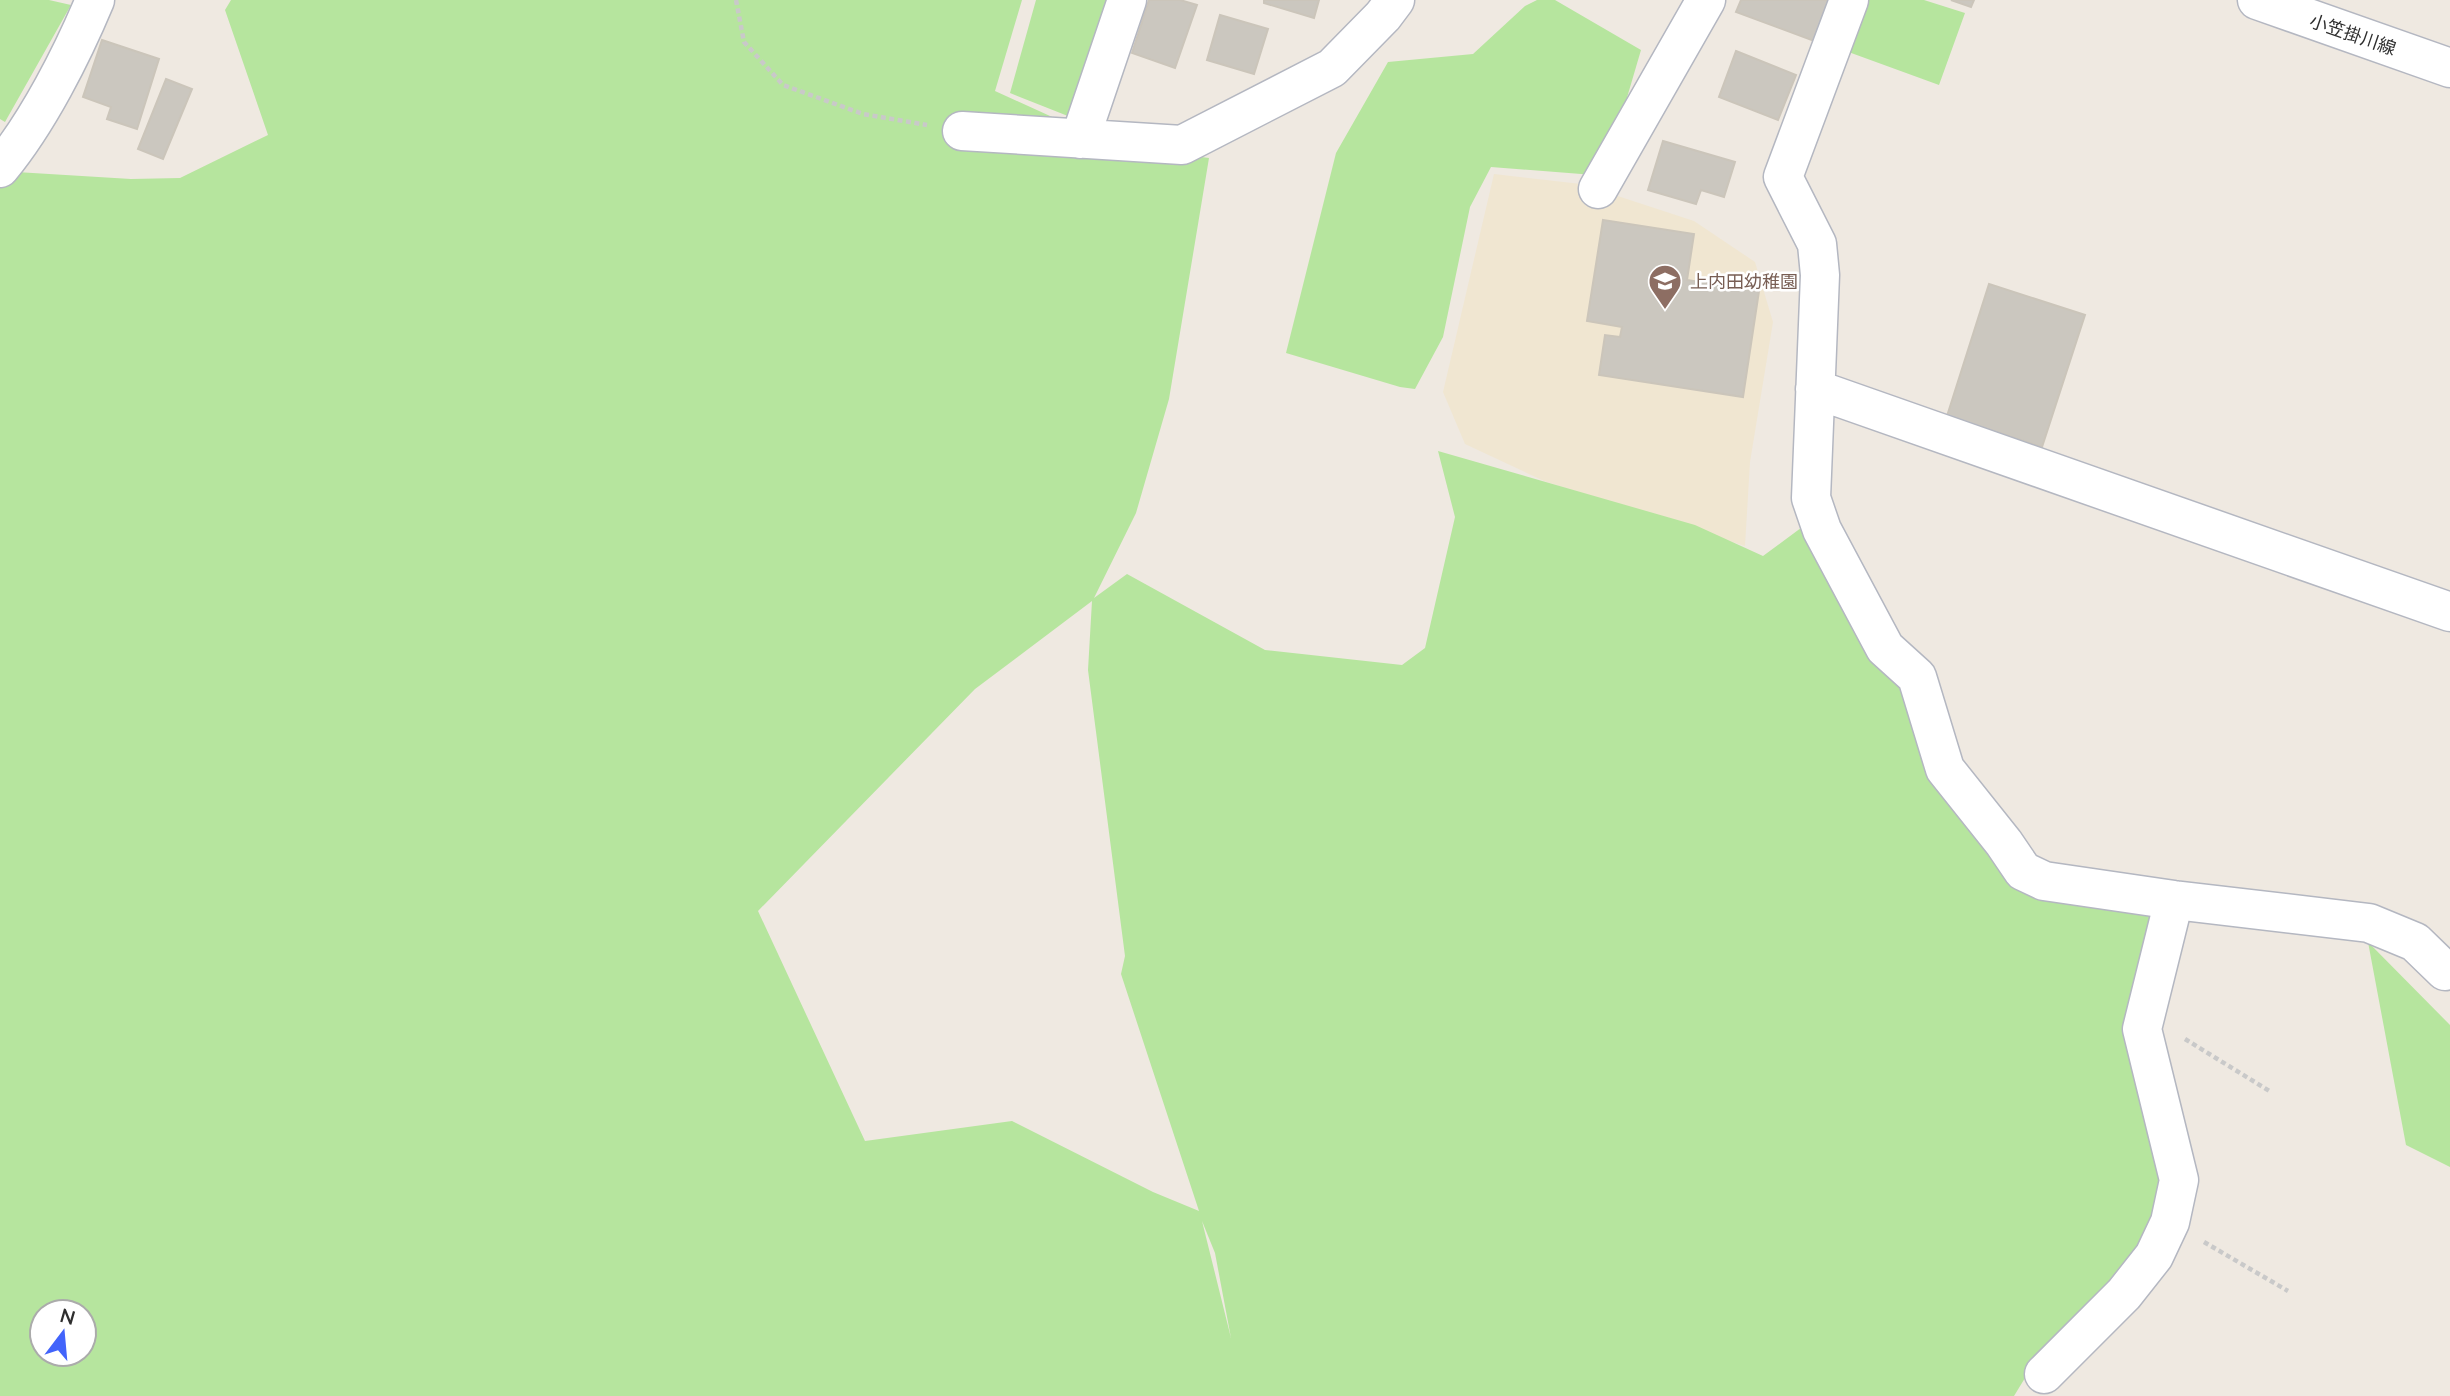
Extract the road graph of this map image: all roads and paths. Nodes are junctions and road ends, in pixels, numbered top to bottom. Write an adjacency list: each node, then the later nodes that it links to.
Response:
1 (95, 0): 11 (street)
2 (736, 0): 9 (path)
3 (1127, 0): 10 (street)
4 (1395, 0): 10 (street)
5 (1706, 0): 12 (street)
6 (1850, 0): 13 (street)
7 (2257, 0): 8 (street, 小笠掛川線)
8 (2450, 68)
9 (962, 131): 10 (street)
10 (1080, 139)
11 (0, 168)
12 (1598, 189)
13 (1815, 389): 14 (street); 15 (street)
14 (2450, 612)
15 (2174, 900): 16 (street); 17 (street)
16 (2448, 968)
17 (2146, 1015): 18 (path); 19 (street)
18 (2271, 1092)
19 (2170, 1222): 20 (path); 21 (street)
20 (2288, 1292)
21 (2044, 1374)

